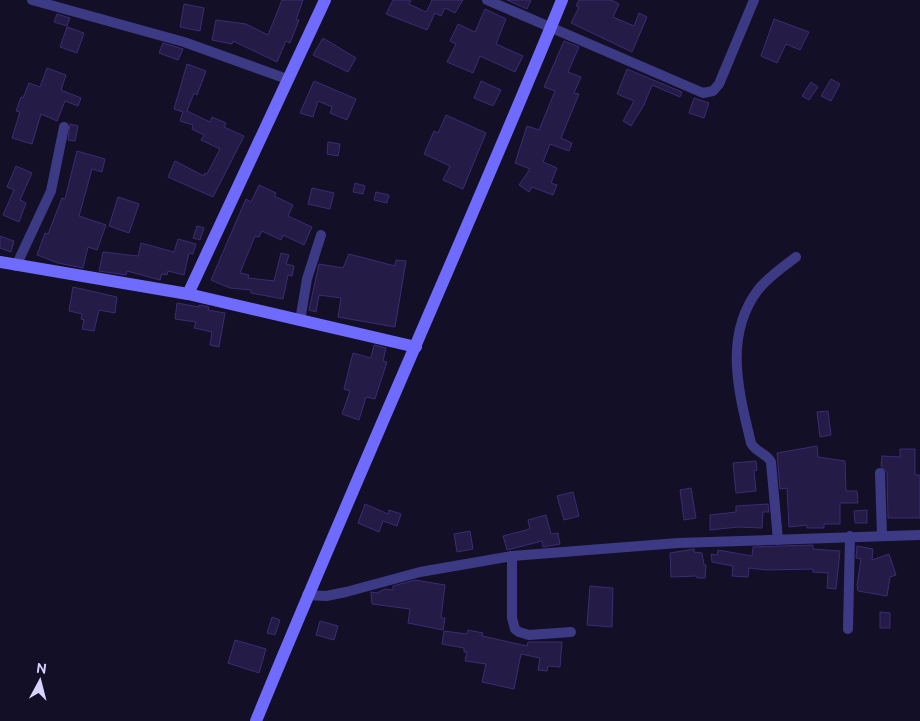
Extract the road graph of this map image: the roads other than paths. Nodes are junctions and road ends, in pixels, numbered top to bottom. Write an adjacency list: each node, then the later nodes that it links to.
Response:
1 (32, 0): 7 (street)
2 (326, 0): 7 (street)
3 (487, 0): 6 (street)
4 (562, 0): 6 (street)
5 (754, 0): 6 (street)
6 (551, 28): 15 (street)
7 (287, 79): 13 (street)
8 (64, 128): 12 (street)
9 (321, 235): 14 (street)
10 (796, 257): 20 (street)
11 (0, 262): 12 (street)
12 (16, 266): 13 (street)
13 (188, 294): 14 (street)
14 (300, 321): 15 (street)
15 (416, 347): 22 (street)
16 (880, 473): 17 (street)
17 (882, 535): 18 (street); 19 (street)
18 (920, 535)
19 (850, 536): 20 (street); 23 (street)
20 (778, 540): 21 (street)
21 (512, 556): 22 (street); 24 (street)
22 (307, 596): 25 (street)
23 (848, 629)
24 (572, 632)
25 (256, 721)

